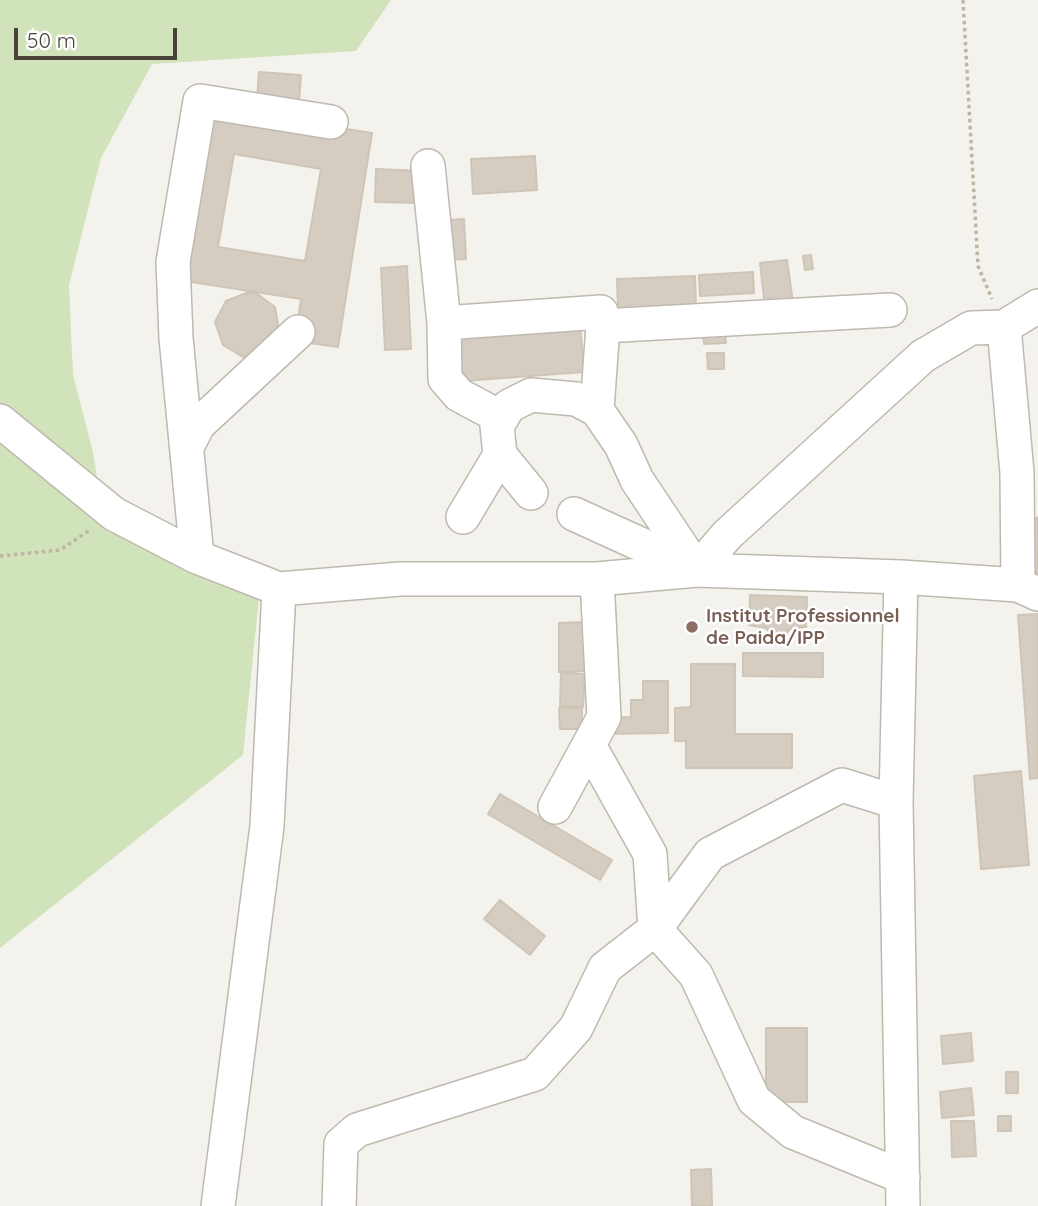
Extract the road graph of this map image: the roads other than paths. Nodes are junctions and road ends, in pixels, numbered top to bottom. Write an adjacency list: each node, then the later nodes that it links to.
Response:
1 (331, 122): 12 (street)
2 (428, 166): 5 (street)
3 (1038, 306): 7 (street)
4 (890, 310): 6 (street)
5 (444, 323): 6 (street); 10 (street)
6 (603, 326): 9 (street)
7 (1004, 327): 14 (street); 19 (street)
8 (298, 332): 12 (street)
9 (597, 410): 10 (street); 19 (street)
10 (502, 418): 13 (street)
11 (0, 421): 18 (street)
12 (188, 445): 18 (street)
13 (499, 455): 15 (street); 17 (street)
14 (1028, 471): 23 (street)
15 (531, 493)
16 (574, 514): 19 (street)
17 (463, 517)
18 (197, 557): 22 (street)
19 (697, 570): 20 (street); 21 (street)
20 (901, 577): 23 (street); 25 (street)
21 (597, 579): 22 (street); 24 (street)
22 (279, 589): 29 (street)
23 (1028, 589)
24 (589, 746): 26 (street); 27 (street)
25 (896, 802): 27 (street); 28 (street)
26 (555, 807)
27 (655, 929): 28 (street); 30 (street)
28 (903, 1192)
29 (219, 1206)
30 (339, 1206)

